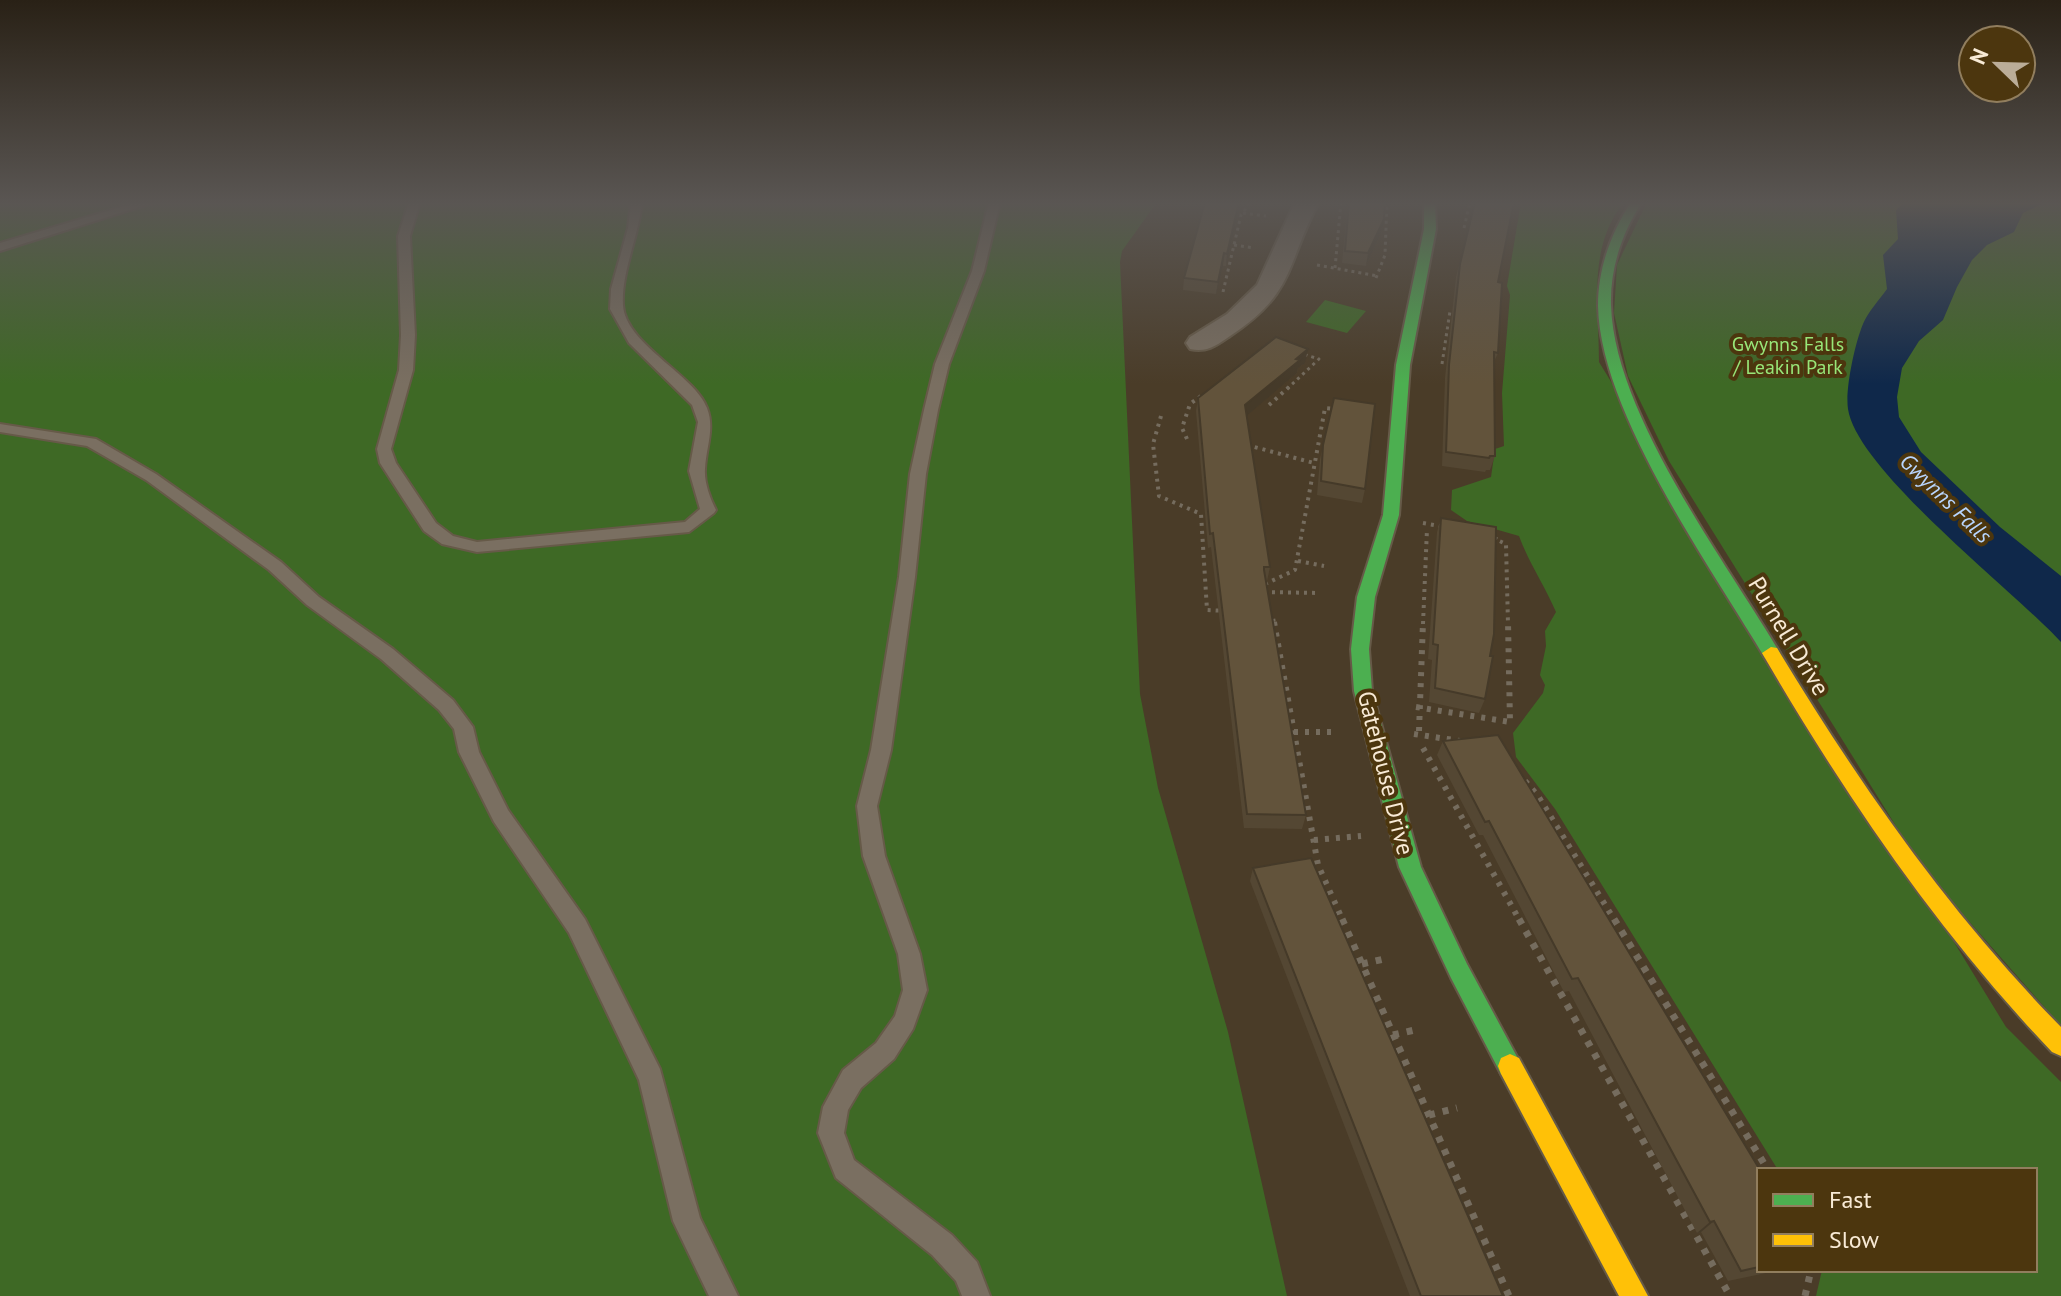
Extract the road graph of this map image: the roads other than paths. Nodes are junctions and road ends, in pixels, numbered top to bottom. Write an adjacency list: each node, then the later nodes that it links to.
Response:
1 (405, 262): 2 (lane)
2 (624, 262)
3 (980, 262): 11 (lane)
4 (1282, 262): 7 (street)
5 (1423, 262): 12 (street, Gatehouse Drive)
6 (1610, 262): 9 (street, Purnell Drive)
7 (1200, 343)
8 (0, 428): 10 (lane)
9 (2061, 1044)
10 (724, 1296)
11 (976, 1296)
12 (1634, 1296)

